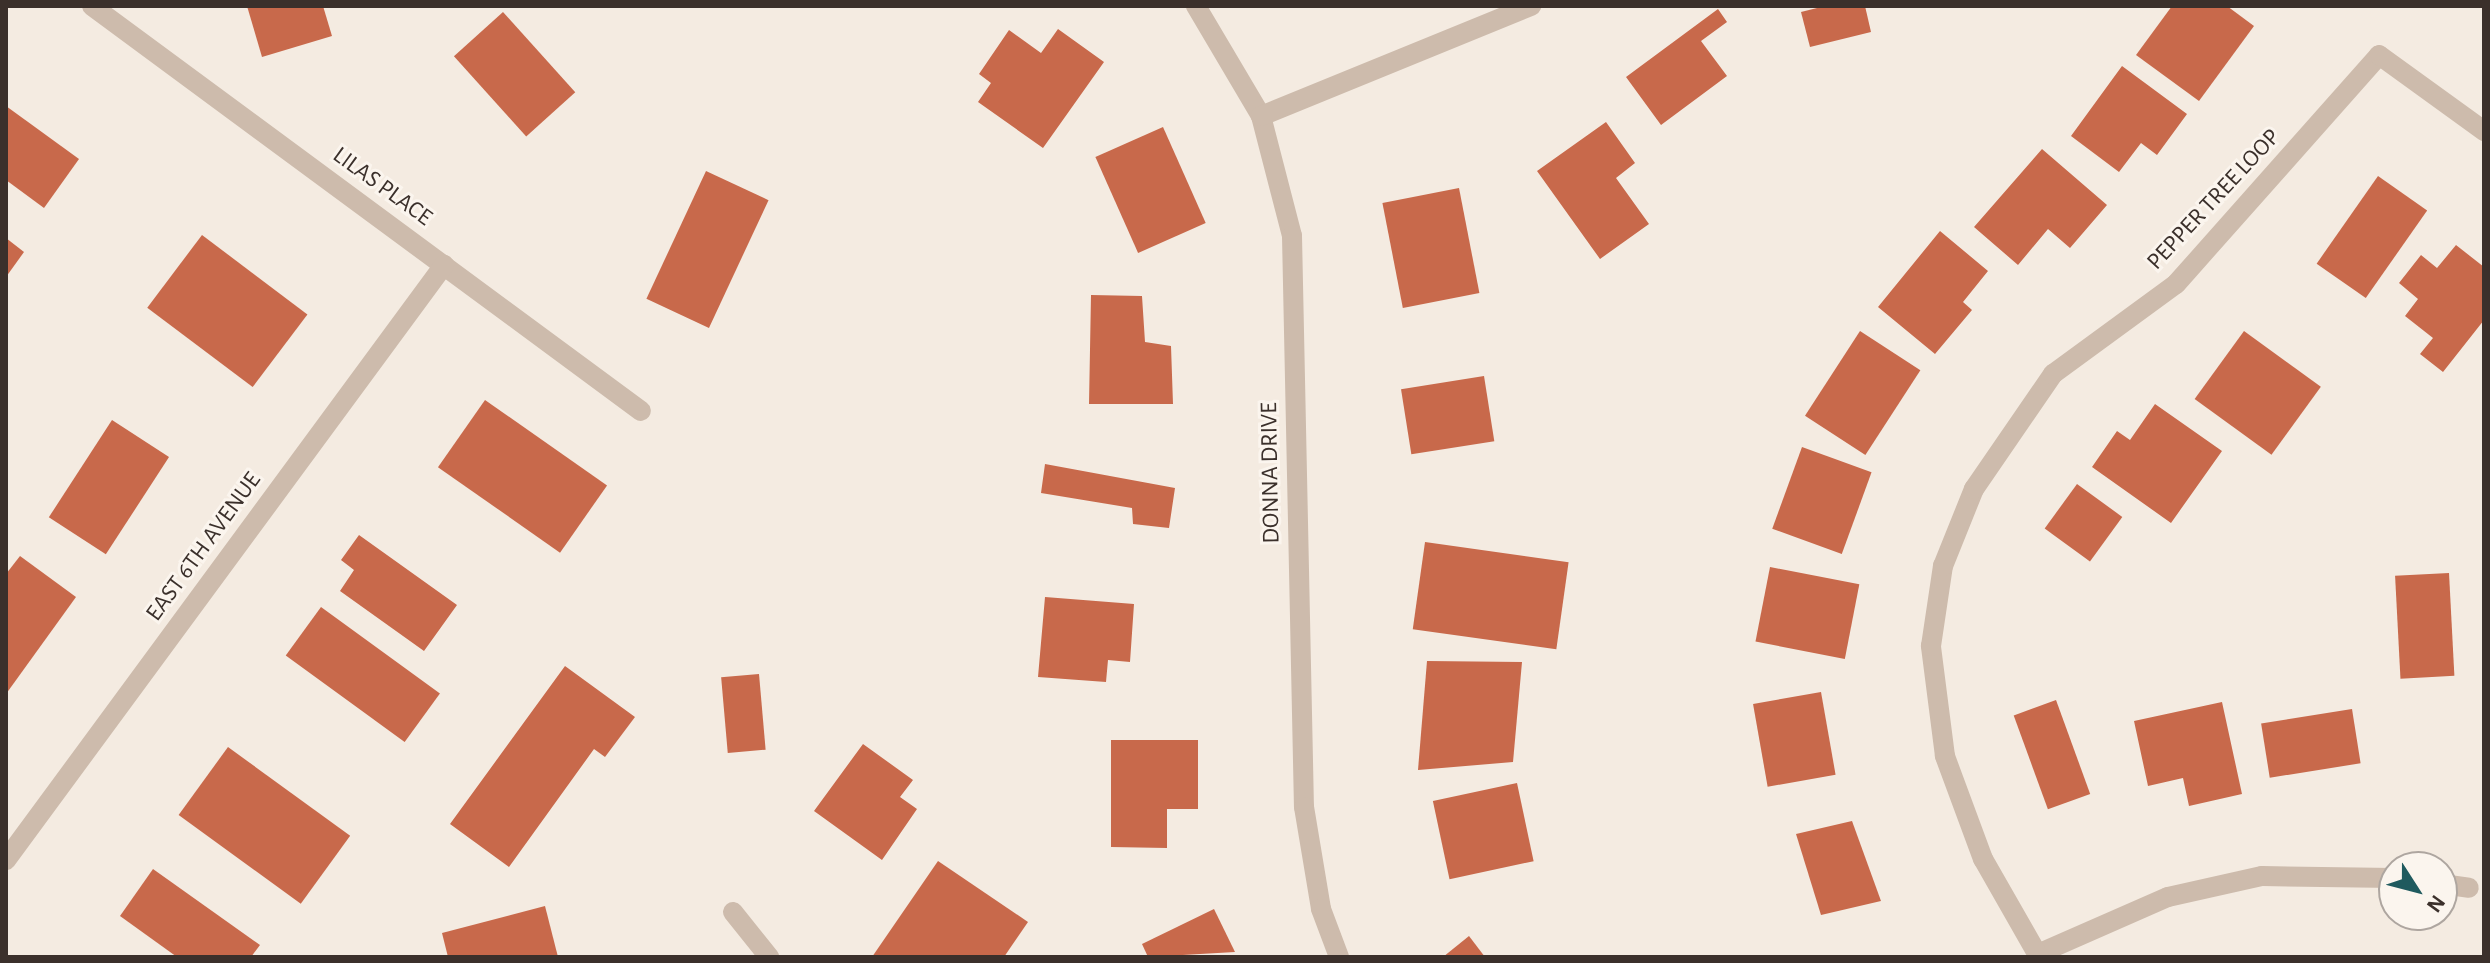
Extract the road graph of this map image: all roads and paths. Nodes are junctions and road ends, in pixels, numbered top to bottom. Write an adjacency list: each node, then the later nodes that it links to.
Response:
1 (92, 6): 6 (street, LILAS PLACE)
2 (1196, 6): 4 (street, DONNA DRIVE)
3 (1531, 6): 4 (street)
4 (1261, 116): 15 (street, DONNA DRIVE)
5 (2484, 131): 13 (street, PEPPER TREE LOOP)
6 (444, 265): 7 (street, LILAS PLACE); 8 (street, EAST 6TH AVENUE)
7 (641, 411)
8 (6, 860)
9 (2378, 878): 13 (street)
10 (2458, 886): 11 (street)
11 (2469, 888)
12 (733, 912): 14 (street)
13 (2038, 955)
14 (769, 957)
15 (1339, 957)

